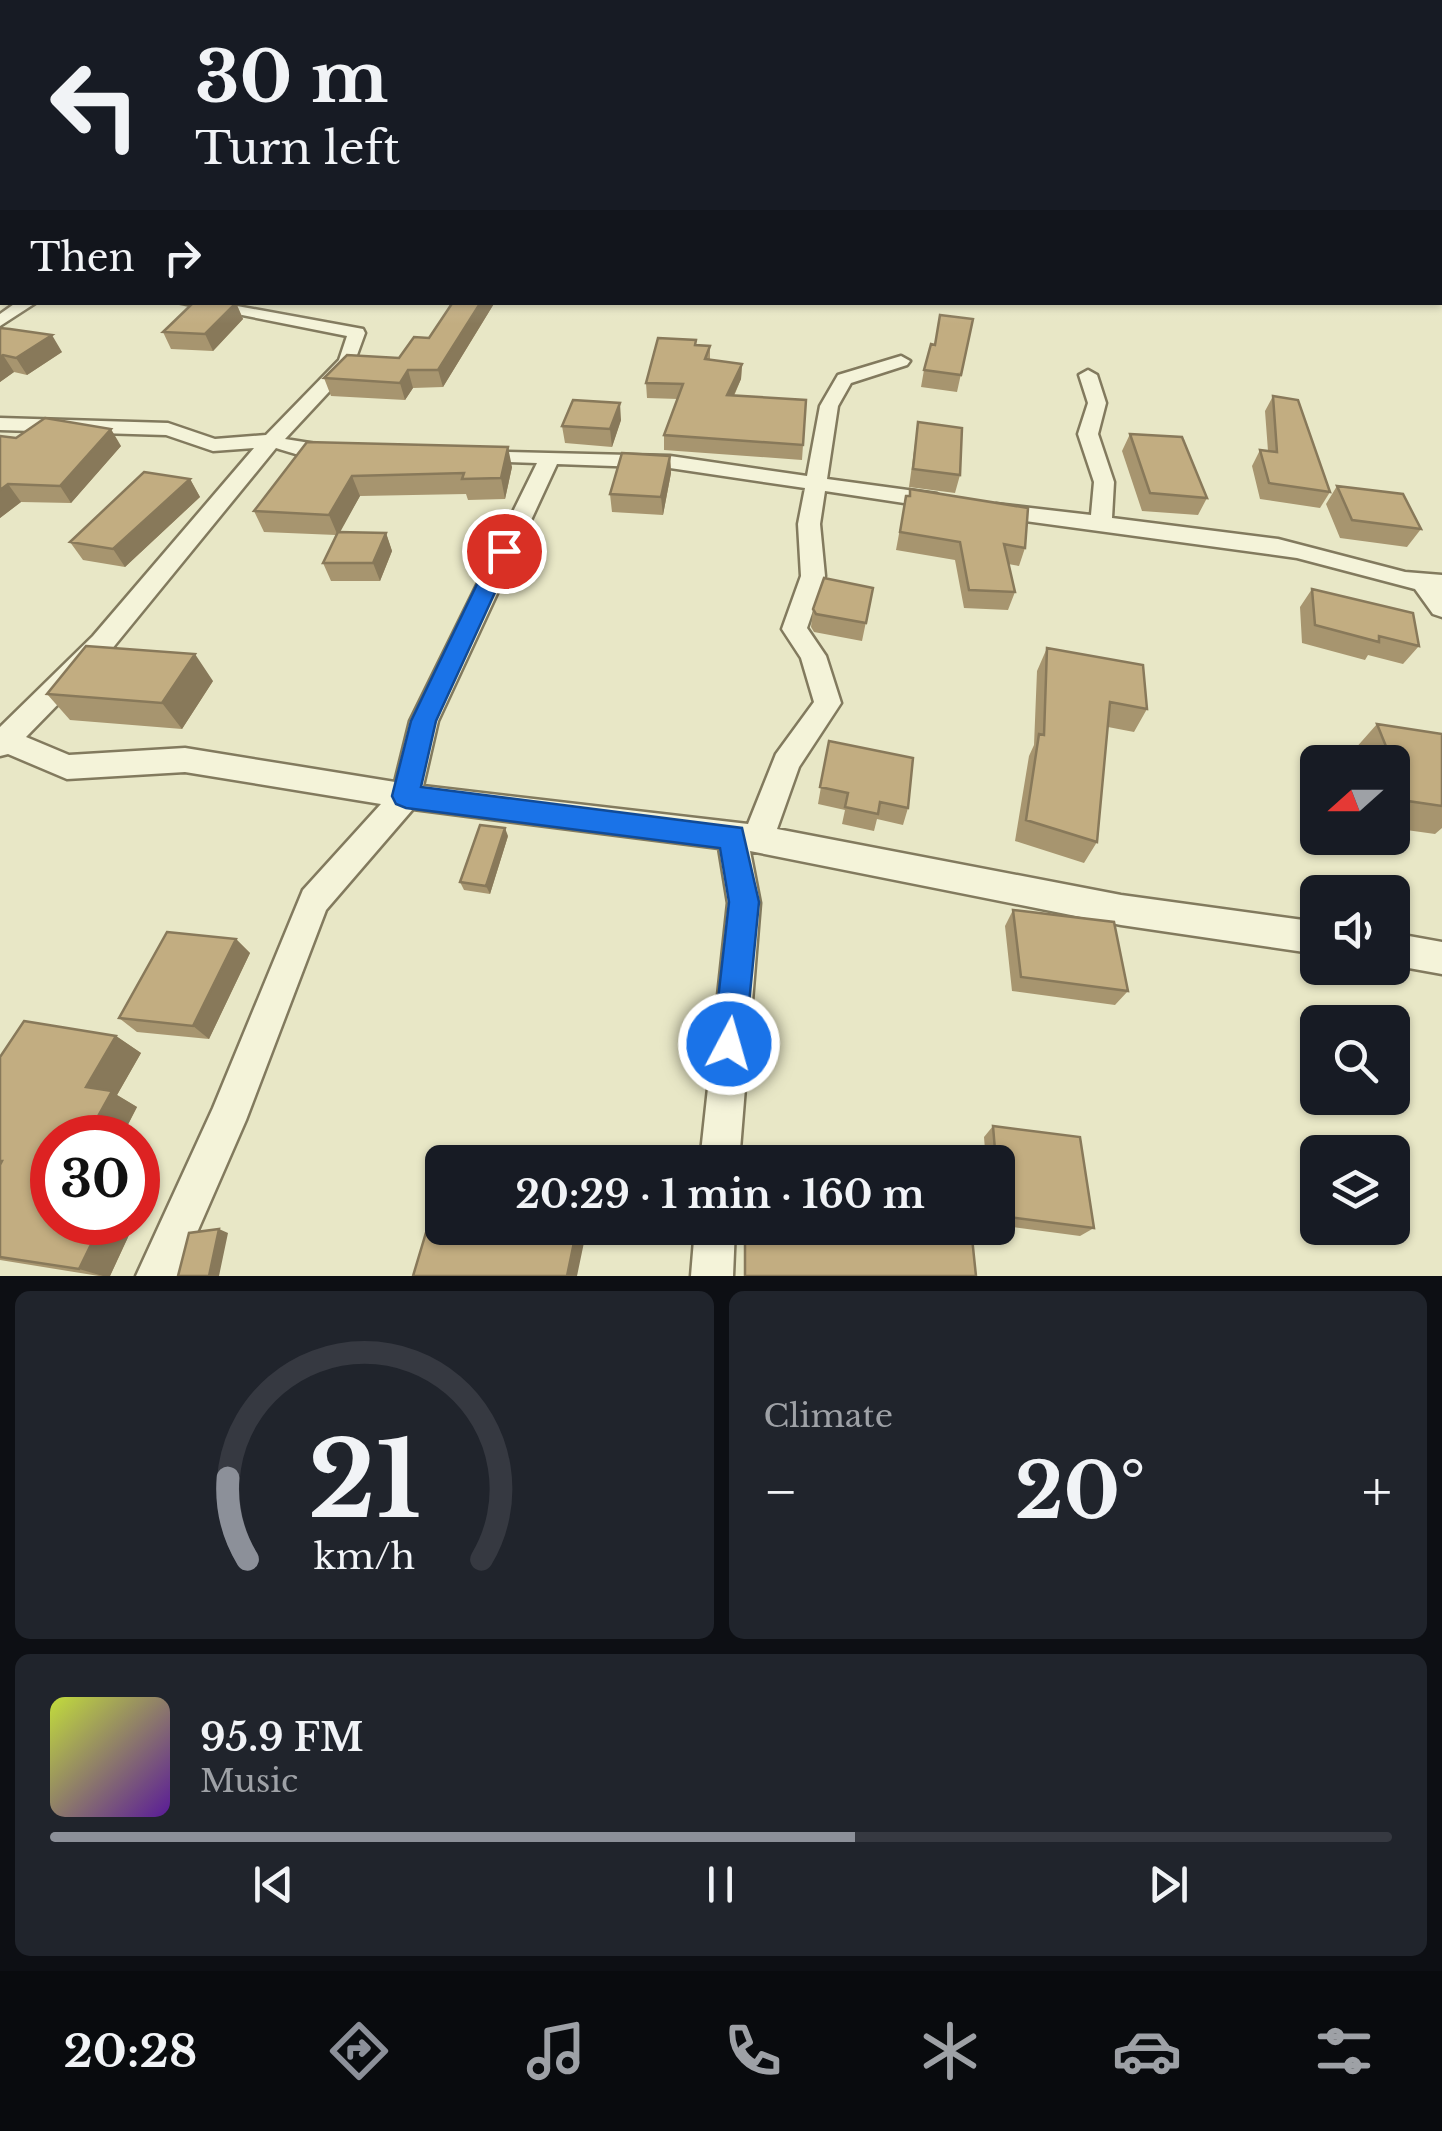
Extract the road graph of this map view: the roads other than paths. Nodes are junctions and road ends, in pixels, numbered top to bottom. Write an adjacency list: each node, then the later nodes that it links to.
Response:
1 (24, 305): 3 (street)
2 (202, 305): 7 (street)
3 (0, 321)
4 (901, 361): 13 (street)
5 (1088, 374): 14 (street)
6 (0, 424): 7 (street)
7 (272, 441): 8 (street); 12 (street)
8 (312, 452): 9 (street); 12 (street)
9 (366, 453)
10 (456, 454): 11 (street)
11 (550, 457): 13 (street); 18 (street)
12 (237, 478): 17 (street)
13 (816, 482): 14 (street); 19 (street)
14 (1100, 525): 15 (street)
15 (1433, 584): 16 (street)
16 (1442, 608)
17 (2, 742): 18 (street)
18 (406, 796): 19 (street); 25 (street)
19 (745, 838): 20 (street); 23 (street)
20 (1300, 935)
21 (1410, 952): 22 (street)
22 (1442, 958)
23 (721, 1145)
24 (714, 1245): 26 (street)
25 (157, 1276)
26 (712, 1276)

